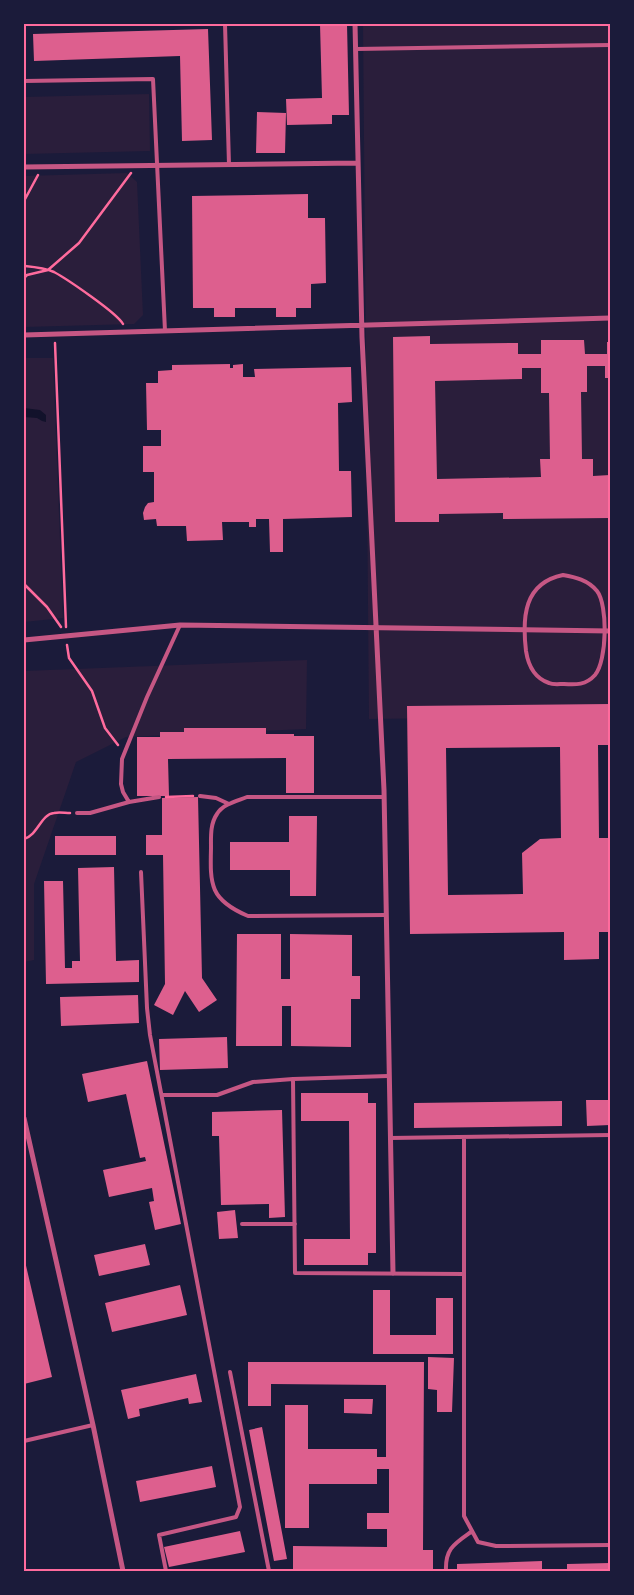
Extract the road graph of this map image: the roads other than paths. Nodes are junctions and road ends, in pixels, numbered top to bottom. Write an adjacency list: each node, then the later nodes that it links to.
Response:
1 (224, 24): 7 (lane)
2 (355, 24): 4 (street)
3 (610, 45): 4 (lane)
4 (356, 49): 6 (street)
5 (24, 82): 8 (lane)
6 (358, 164): 7 (street); 11 (street)
7 (229, 165): 8 (street)
8 (156, 166): 9 (street); 12 (lane)
9 (24, 168)
10 (610, 318): 11 (street)
11 (362, 326): 12 (street); 15 (street)
12 (165, 331): 13 (street)
13 (24, 335)
14 (180, 625): 15 (street); 18 (street); 22 (lane)
15 (376, 628): 16 (street); 21 (street)
16 (525, 630): 17 (street); 17 (lane); 17 (lane)
17 (607, 631)
18 (24, 640)
19 (200, 796): 23 (lane)
20 (159, 797): 22 (lane)
21 (384, 797): 23 (lane); 26 (street)
22 (129, 802): 24 (lane)
23 (229, 804): 26 (lane)
24 (77, 813)
25 (141, 872): 29 (lane)
26 (386, 915): 27 (street)
27 (388, 1076): 28 (lane); 33 (street)
28 (293, 1079): 29 (lane); 35 (lane)
29 (162, 1094): 44 (lane)
30 (24, 1118): 39 (street)
31 (610, 1135): 32 (lane)
32 (464, 1137): 33 (lane); 37 (lane)
33 (389, 1138): 36 (street)
34 (242, 1224): 35 (lane)
35 (295, 1224): 36 (lane)
36 (393, 1273): 37 (lane)
37 (464, 1274): 41 (lane)
38 (230, 1372): 45 (lane)
39 (94, 1425): 40 (lane); 43 (street)
40 (24, 1441)
41 (471, 1532): 42 (lane); 46 (lane)
42 (610, 1545)
43 (123, 1571)
44 (166, 1571)
45 (269, 1571)
46 (446, 1571)

